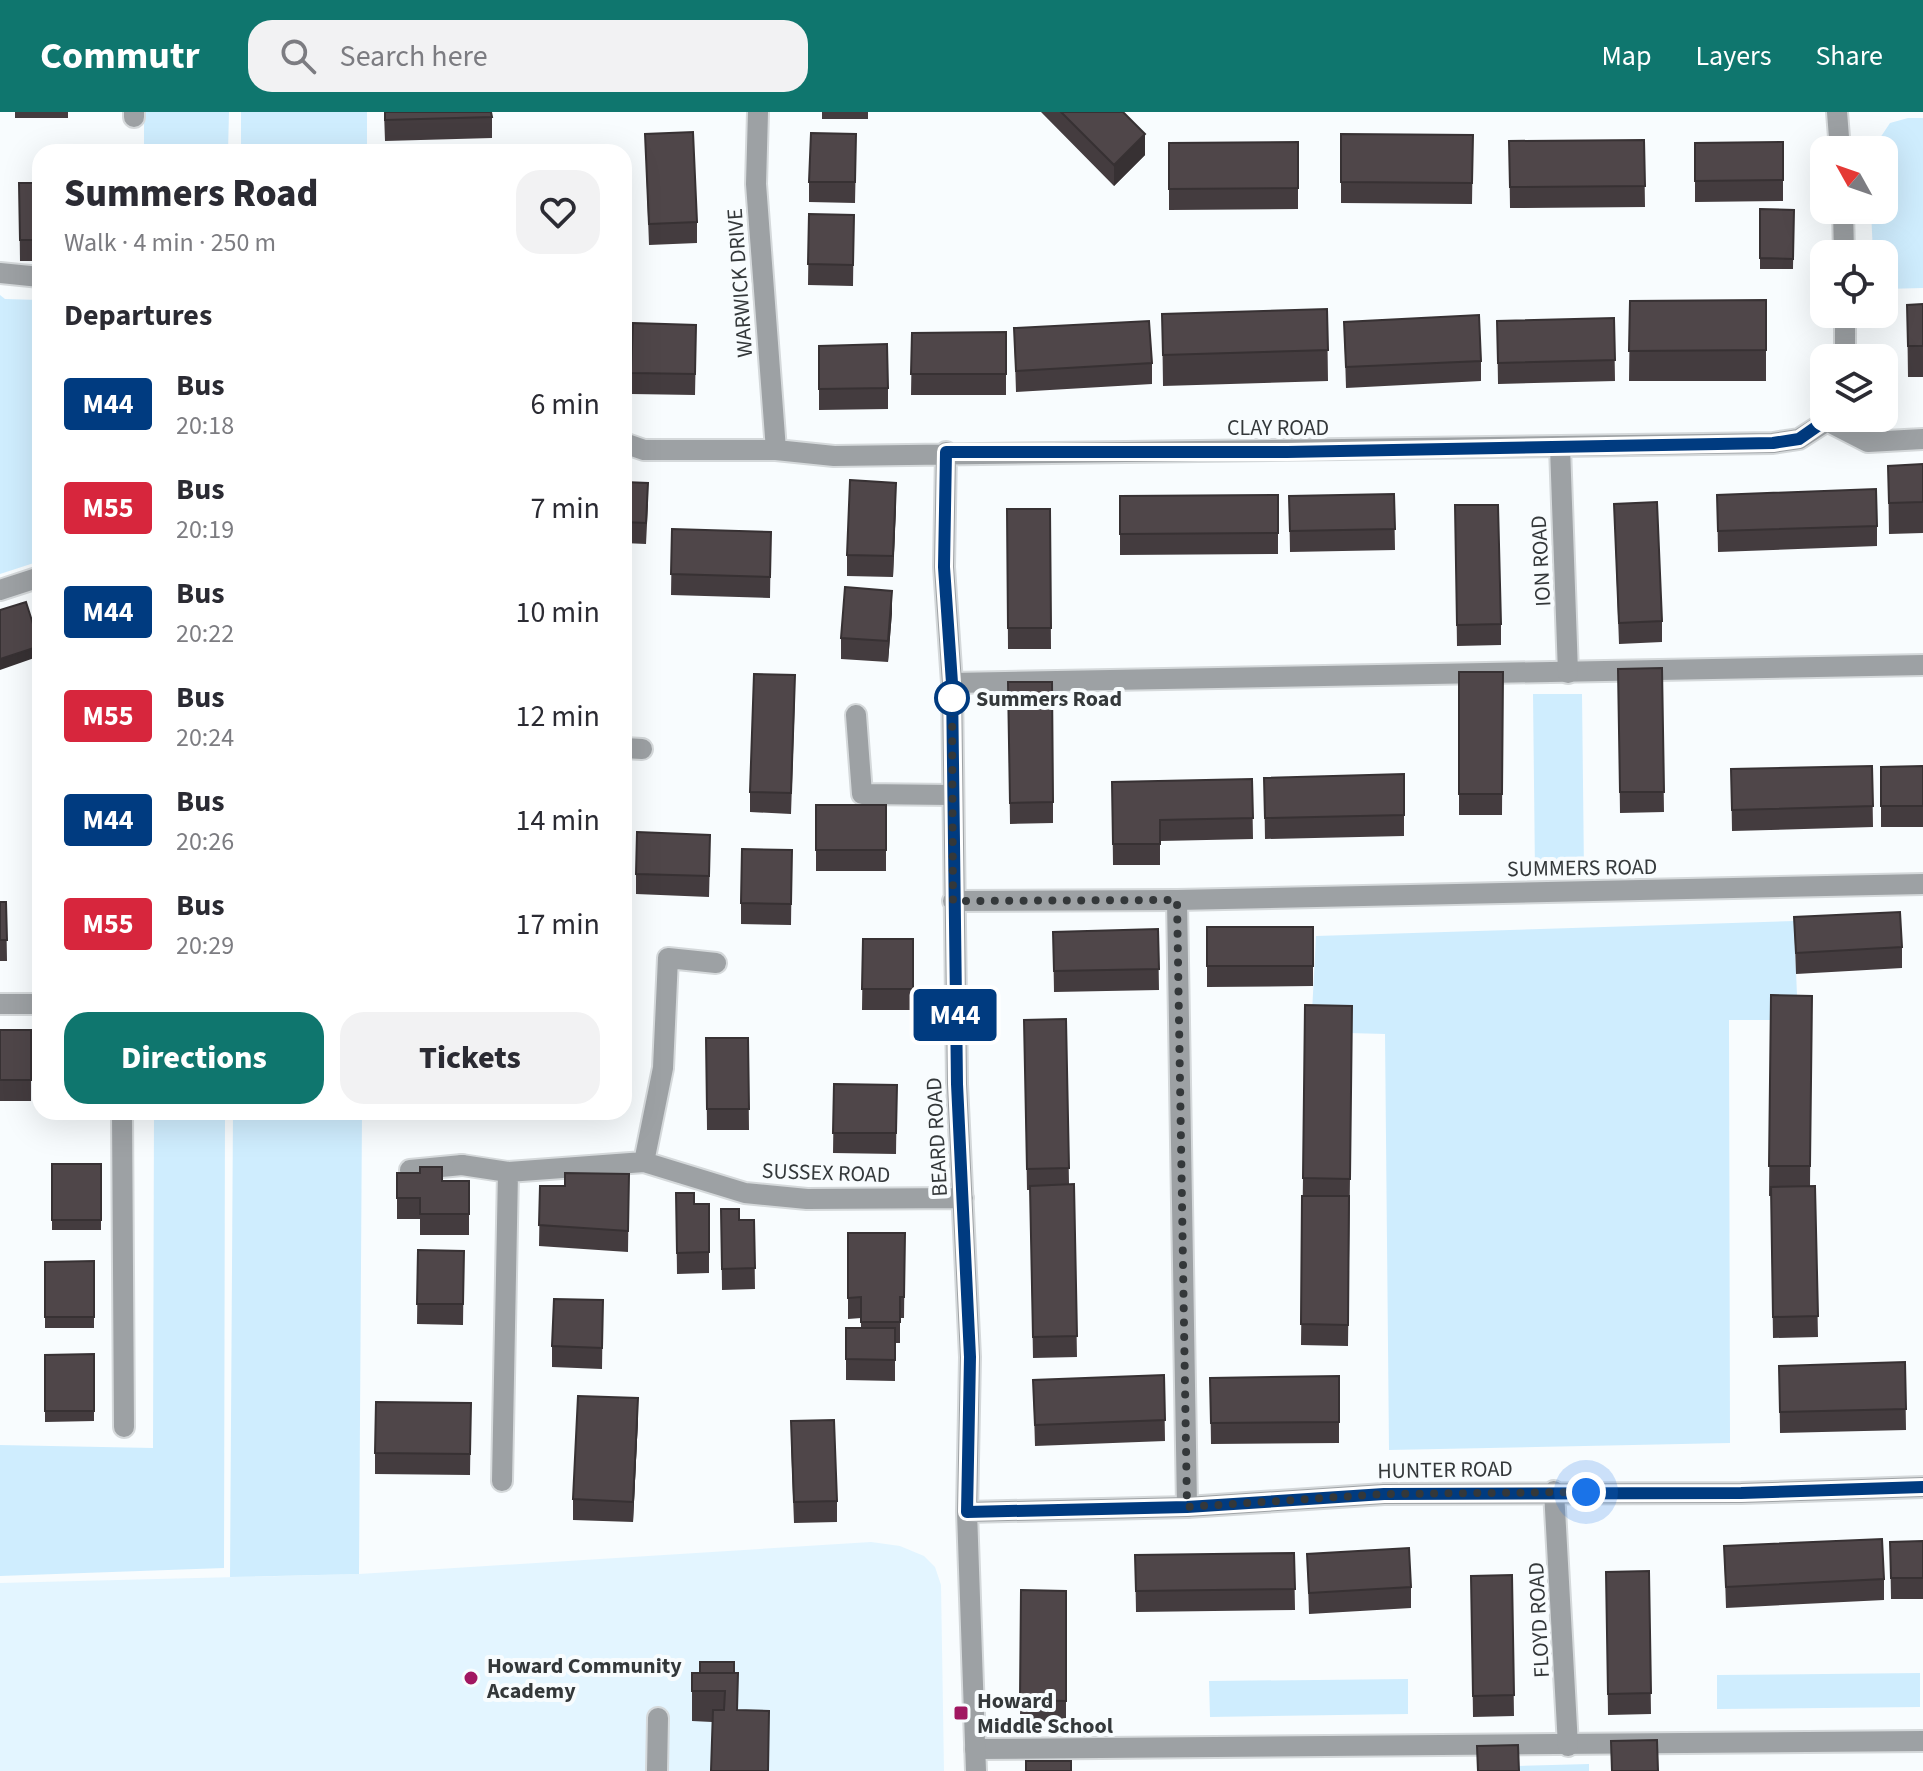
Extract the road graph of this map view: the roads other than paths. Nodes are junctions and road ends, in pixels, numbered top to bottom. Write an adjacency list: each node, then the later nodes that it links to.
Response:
1 (758, 112): 11 (street, WARWICK DRIVE)
2 (1837, 112): 3 (street)
3 (1839, 136)
4 (0, 273): 5 (street)
5 (32, 276)
6 (1810, 432): 10 (street, CLAY ROAD)
7 (1850, 432): 8 (street, CLAY ROAD)
8 (1923, 439)
9 (632, 446): 11 (street, CLAY ROAD)
10 (1560, 447): 12 (street, CLAY ROAD); 16 (street, ION ROAD)
11 (776, 450): 12 (street, CLAY ROAD)
12 (946, 452): 17 (street, BEARD ROAD)
13 (32, 580): 14 (street)
14 (0, 590)
15 (1923, 665): 16 (street)
16 (1568, 673): 17 (street)
17 (952, 683): 19 (street, BEARD ROAD)
18 (856, 715): 19 (street)
19 (952, 795): 22 (street, BEARD ROAD)
20 (1923, 884): 21 (street, SUMMERS ROAD)
21 (1177, 900): 22 (street, SUMMERS ROAD); 35 (street)
22 (953, 901): 30 (street, BEARD ROAD)
23 (716, 963): 27 (street)
24 (0, 1004): 25 (street)
25 (32, 1004)
26 (122, 1120): 31 (street)
27 (644, 1162): 29 (street, SUSSEX ROAD); 30 (street, SUSSEX ROAD)
28 (410, 1170): 29 (street, SUSSEX ROAD)
29 (508, 1172): 32 (street)
30 (963, 1198): 36 (street, BEARD ROAD)
31 (124, 1427)
32 (502, 1481)
33 (1923, 1487): 34 (street, HUNTER ROAD)
34 (1554, 1491): 35 (street, HUNTER ROAD); 39 (street, FLOYD ROAD)
35 (1187, 1507): 36 (street, HUNTER ROAD)
36 (967, 1512): 40 (street, BEARD ROAD)
37 (658, 1718): 41 (street)
38 (1923, 1741): 39 (street)
39 (1568, 1746): 40 (street)
40 (975, 1749): 42 (street, BEARD ROAD)
41 (657, 1771)
42 (976, 1771)

